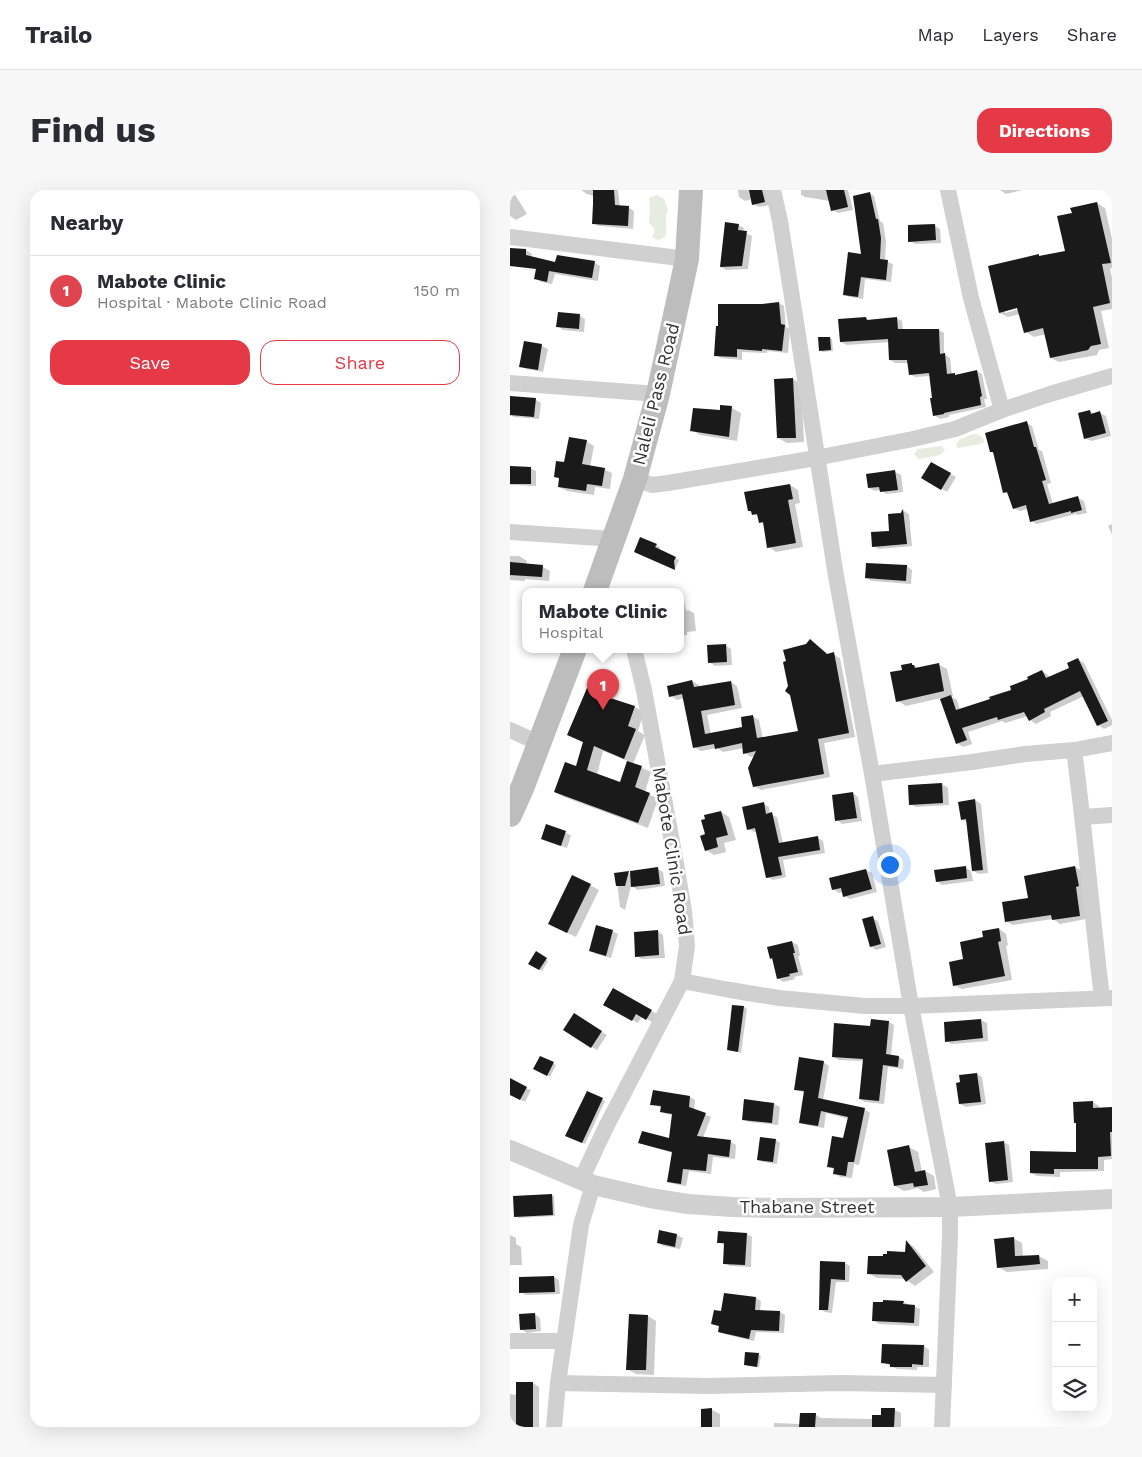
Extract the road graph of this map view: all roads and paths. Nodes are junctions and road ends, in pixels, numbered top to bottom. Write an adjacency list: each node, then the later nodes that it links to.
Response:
1 (691, 190): 5 (main road, Naleli Pass Road)
2 (773, 190): 10 (street)
3 (948, 190): 9 (street)
4 (510, 237): 5 (street)
5 (688, 259): 8 (main road, Naleli Pass Road)
6 (1112, 376): 9 (street)
7 (510, 383): 8 (street)
8 (658, 394): 11 (main road, Naleli Pass Road)
9 (1002, 410): 10 (street)
10 (816, 458): 11 (street); 21 (street)
11 (635, 478): 13 (main road, Naleli Pass Road)
12 (510, 532): 13 (street)
13 (614, 539): 14 (main road, Naleli Pass Road)
14 (599, 588)
15 (573, 653): 18 (main road)
16 (635, 653): 25 (street, Mabote Clinic Road)
17 (510, 730): 18 (street)
18 (539, 743): 22 (main road)
19 (1112, 743): 20 (street)
20 (1074, 750): 21 (street); 24 (street)
21 (872, 774): 27 (street)
22 (510, 815)
23 (1112, 815): 24 (street)
24 (1083, 817): 26 (street)
25 (682, 981): 27 (street); 29 (street, Mabote Clinic Road)
26 (1107, 998): 27 (street)
27 (911, 1006): 31 (street)
28 (510, 1150): 29 (street, Thabane Street)
29 (587, 1183): 31 (street, Thabane Street); 33 (street, Mabote Clinic Road)
30 (1112, 1200): 31 (street, Thabane Street)
31 (950, 1207): 35 (street)
32 (510, 1341): 33 (street)
33 (564, 1341): 34 (street, Mabote Clinic Road)
34 (558, 1382): 35 (street); 36 (street, Mabote Clinic Road)
35 (944, 1385): 37 (street)
36 (554, 1427)
37 (942, 1427)

